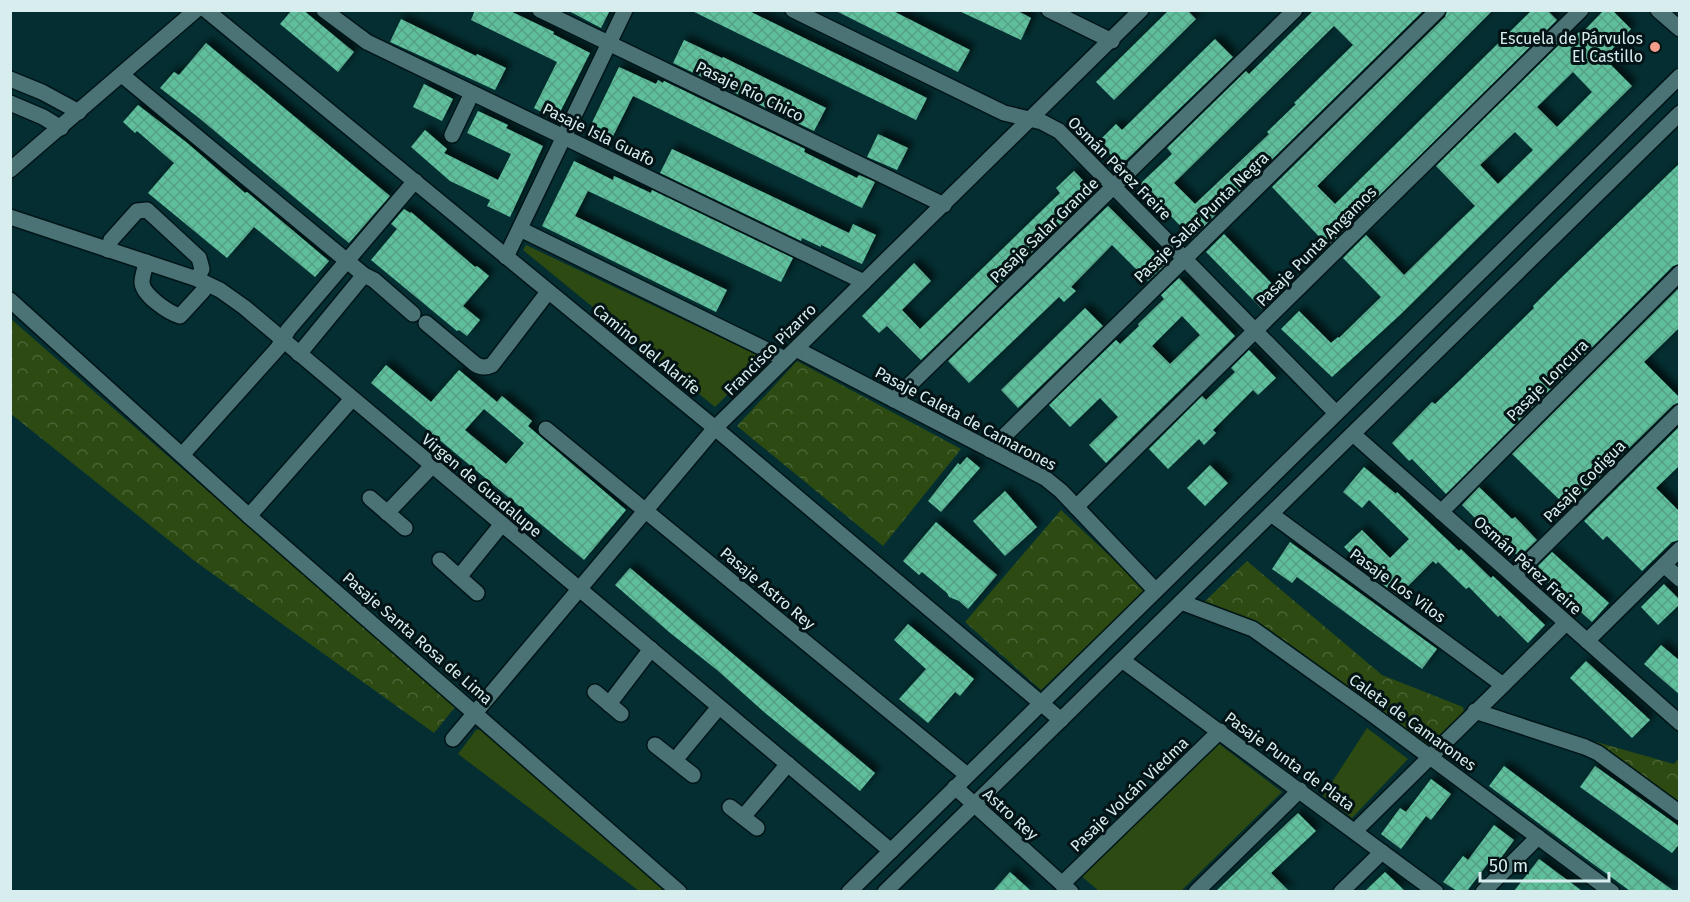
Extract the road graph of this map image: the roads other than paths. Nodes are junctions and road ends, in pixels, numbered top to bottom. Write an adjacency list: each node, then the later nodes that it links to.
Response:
1 (196, 10): 16 (street)
2 (206, 10): 28 (street, Camino del Alarife)
3 (324, 10): 19 (street, Pasaje Isla Guafo)
4 (540, 10): 15 (street, Pasaje Río Chico)
5 (626, 10): 15 (street)
6 (1049, 10): 14 (street)
7 (1141, 10): 14 (street, Francisco Pizarro)
8 (1438, 10): 35 (street, Pasaje Salar Punta Negra)
9 (1581, 10): 44 (street, Pasaje Punta Angamos)
10 (1658, 10): 13 (street)
11 (796, 11): 23 (street, Osmán Pérez Freire)
12 (1290, 12): 29 (street, Pasaje Salar Grande)
13 (1680, 29)
14 (1112, 40): 23 (street, Francisco Pizarro)
15 (609, 44): 26 (street); 30 (street, Pasaje Río Chico)
16 (122, 75): 21 (street); 36 (street)
17 (1680, 76): 51 (street)
18 (10, 80): 21 (street)
19 (472, 93): 25 (street); 26 (street, Pasaje Isla Guafo)
20 (10, 103): 24 (street)
21 (79, 112): 24 (street)
22 (1680, 113): 54 (street)
23 (1031, 120): 29 (street, Osmán Pérez Freire); 30 (street, Francisco Pizarro)
24 (61, 128): 27 (street)
25 (452, 135)
26 (564, 137): 32 (street); 41 (street, Pasaje Isla Guafo)
27 (10, 170)
28 (414, 181): 34 (street, Camino del Alarife); 36 (street)
29 (1115, 186): 35 (street, Osmán Pérez Freire); 49 (street, Pasaje Salar Grande)
30 (944, 205): 41 (street, Francisco Pizarro)
31 (10, 217): 33 (street, Virgen de Guadalupe)
32 (520, 229): 34 (street); 47 (street, Pasaje Caleta de Camarones)
33 (108, 250): 37 (street, Virgen de Guadalupe); 40 (street)
34 (506, 257): 42 (street, Camino del Alarife)
35 (1185, 258): 44 (street, Osmán Pérez Freire); 55 (street, Pasaje Salar Punta Negra)
36 (347, 260): 39 (street); 45 (street)
37 (146, 262): 40 (street, Virgen de Guadalupe); 40 (street)
38 (1680, 273): 61 (street, Pasaje Loncura)
39 (364, 275): 42 (street); 46 (street)
40 (201, 281): 45 (street, Virgen de Guadalupe)
41 (864, 282): 47 (street, Francisco Pizarro)
42 (548, 292): 52 (street, Camino del Alarife)
43 (10, 300): 56 (street, Pasaje Santa Rosa de Lima)
44 (1256, 331): 51 (street, Osmán Pérez Freire); 59 (street, Pasaje Punta Angamos)
45 (282, 340): 46 (street, Virgen de Guadalupe); 56 (street)
46 (299, 354): 48 (street, Virgen de Guadalupe)
47 (790, 354): 49 (street, Pasaje Caleta de Camarones); 52 (street, Francisco Pizarro)
48 (352, 399): 57 (street, Virgen de Guadalupe); 64 (street)
49 (894, 400): 55 (street, Pasaje Caleta de Camarones)
50 (1680, 412): 70 (street, Pasaje Codigua)
51 (1336, 413): 74 (street)
52 (715, 428): 60 (street, Francisco Pizarro); 83 (street, Camino del Alarife)
53 (546, 429): 60 (street, Pasaje Astro Rey)
54 (1353, 434): 61 (street, Osmán Pérez Freire); 63 (street)
55 (990, 450): 59 (street, Pasaje Caleta de Camarones)
56 (182, 455): 64 (street, Pasaje Santa Rosa de Lima)
57 (432, 466): 62 (street); 65 (street, Virgen de Guadalupe)
58 (370, 498): 62 (street)
59 (1076, 507): 74 (street, Pasaje Caleta de Camarones)
60 (645, 510): 73 (street, Francisco Pizarro); 98 (street, Pasaje Astro Rey)
61 (1441, 512): 70 (street, Osmán Pérez Freire)
62 (387, 513): 66 (street)
63 (1270, 514): 76 (street); 81 (street, Pasaje Los Vilos)
64 (249, 516): 87 (street, Pasaje Santa Rosa de Lima)
65 (502, 524): 71 (street); 73 (street, Virgen de Guadalupe)
66 (405, 528)
67 (1680, 549): 69 (street)
68 (440, 560): 71 (street)
69 (1664, 565): 72 (street); 78 (street)
70 (1514, 576): 77 (street, Osmán Pérez Freire)
71 (459, 577): 75 (street)
72 (1680, 579)
73 (579, 588): 79 (street, Virgen de Guadalupe); 87 (street, Francisco Pizarro)
74 (1155, 590): 83 (street)
75 (477, 593)
76 (1181, 602): 80 (street); 94 (street, Caleta de Camarones)
77 (1566, 623): 78 (street, Osmán Pérez Freire); 81 (street)
78 (1587, 641): 90 (street, Osmán Pérez Freire)
79 (651, 649): 84 (street); 85 (street, Virgen de Guadalupe)
80 (1122, 660): 89 (street); 91 (street, Pasaje Punta de Plata)
81 (1503, 684): 86 (street)
82 (595, 692): 84 (street)
83 (1040, 703): 89 (street, Camino del Alarife); 98 (street)
84 (609, 704): 88 (street)
85 (719, 706): 95 (street); 96 (street, Virgen de Guadalupe)
86 (1475, 711): 94 (street); 103 (street)
87 (475, 712): 92 (street, Francisco Pizarro); 111 (street, Pasaje Santa Rosa de Lima)
88 (621, 714)
89 (1061, 720): 101 (street)
90 (1680, 723)
91 (1220, 731): 100 (street, Pasaje Punta de Plata); 110 (street, Pasaje Volcán Viedma)
92 (453, 739)
93 (655, 745): 95 (street)
94 (1430, 757): 106 (street); 107 (street, Caleta de Camarones)
95 (675, 760): 97 (street)
96 (788, 764): 104 (street); 108 (street, Virgen de Guadalupe)
97 (693, 775)
98 (967, 776): 99 (street)
99 (955, 788): 101 (street, Astro Rey); 108 (street)
100 (1300, 790): 106 (street, Pasaje Punta de Plata); 114 (street)
101 (974, 805): 110 (street, Astro Rey); 113 (street)
102 (730, 807): 104 (street)
103 (1680, 813)
104 (743, 818): 105 (street)
105 (757, 828)
106 (1355, 831): 109 (street, Pasaje Punta de Plata)
107 (1538, 837): 117 (street); 118 (street, Caleta de Camarones)
108 (891, 851): 112 (street)
109 (1382, 852): 115 (street); 116 (street, Pasaje Punta de Plata)
110 (1067, 888)
111 (679, 891)
112 (849, 891)
113 (885, 891)
114 (1196, 891)
115 (1341, 891)
116 (1436, 891)
117 (1483, 891)
118 (1612, 891)

